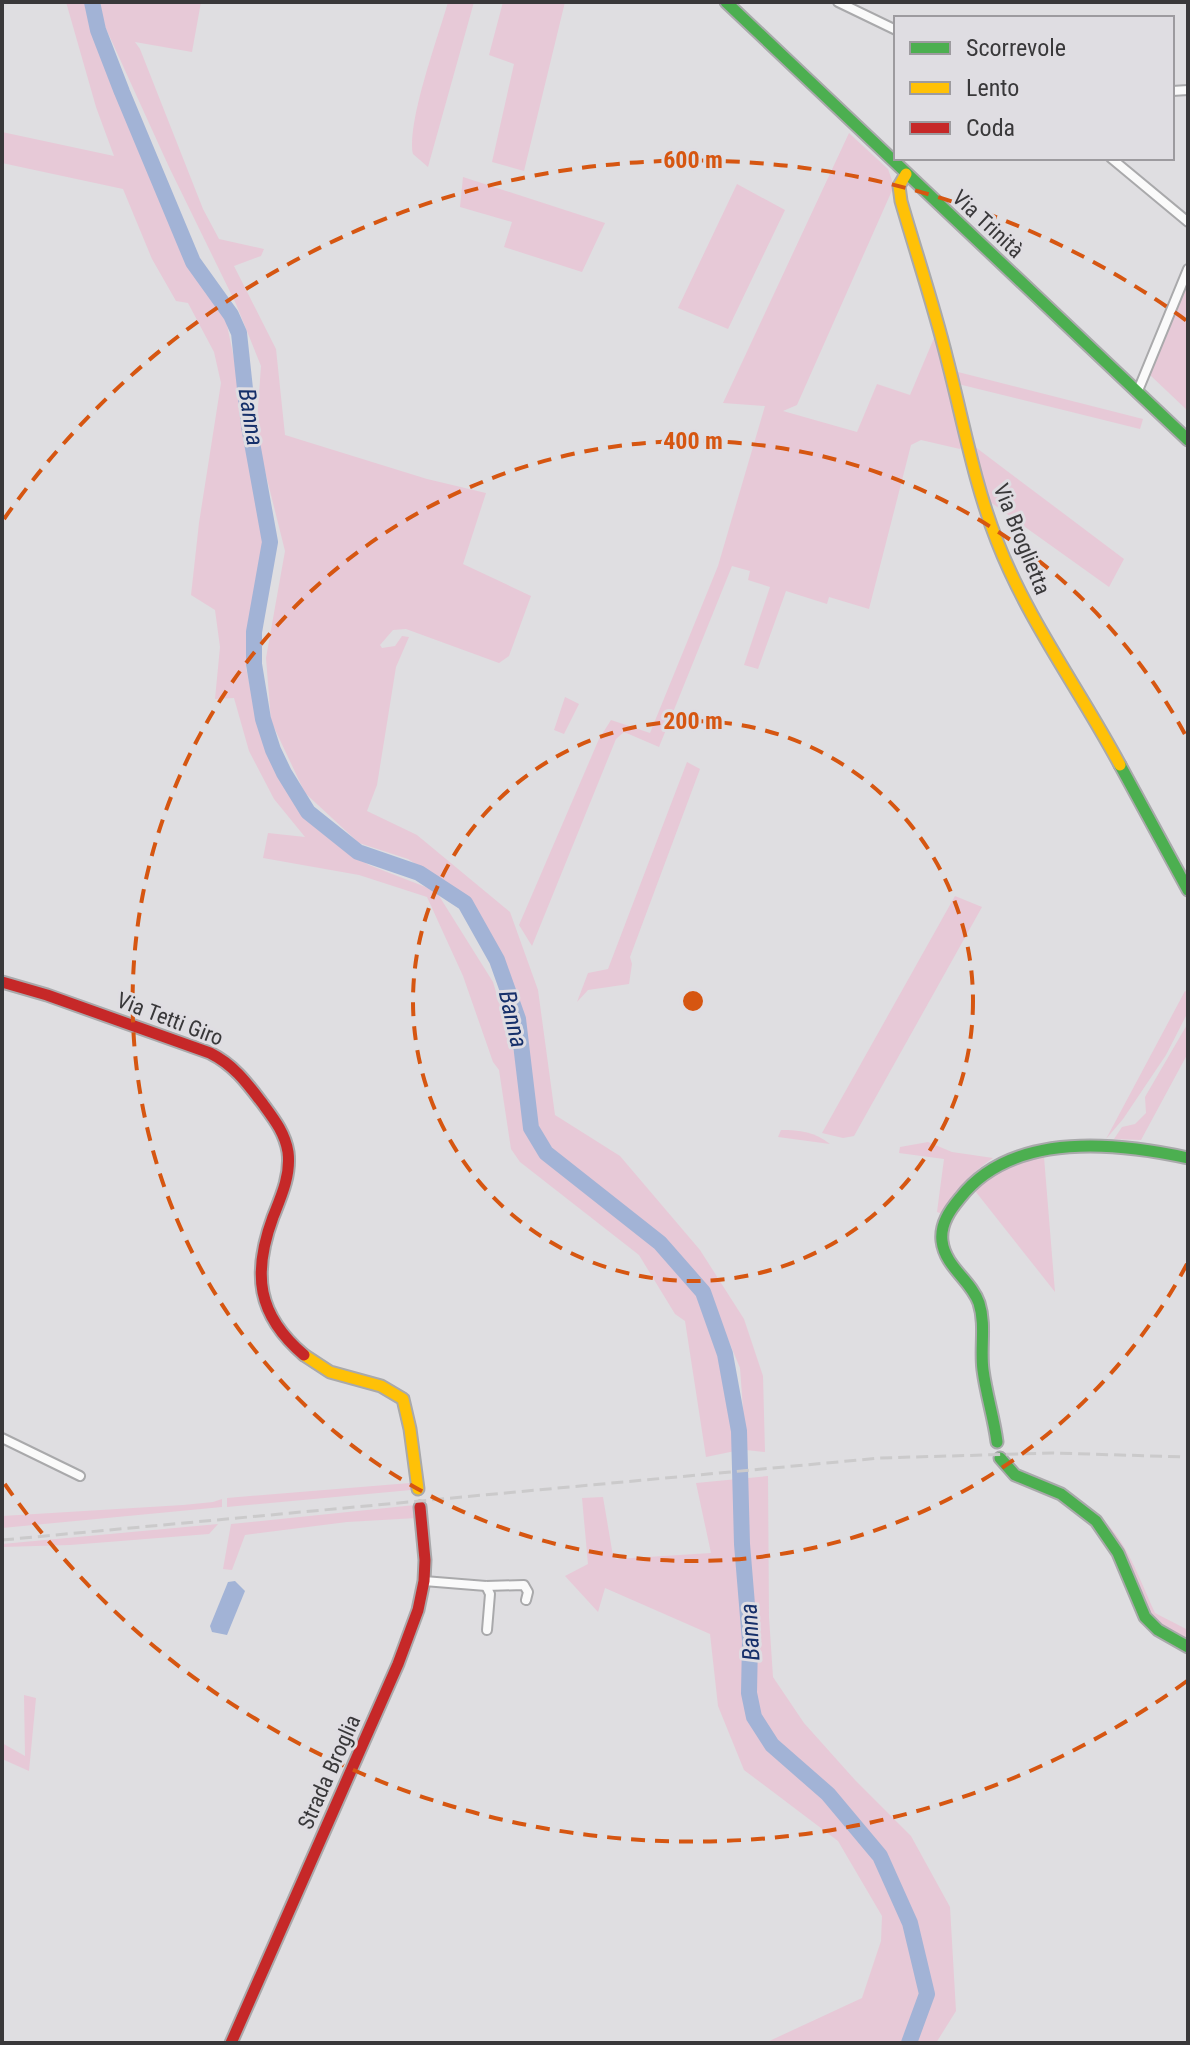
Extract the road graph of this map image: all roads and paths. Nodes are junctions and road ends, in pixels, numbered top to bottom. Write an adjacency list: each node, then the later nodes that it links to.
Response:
1 (726, 2): 5 (street, Via Trinità)
2 (838, 2): 3 (street)
3 (894, 29)
4 (1113, 160): 6 (street)
5 (906, 174): 8 (street, Via Trinità); 10 (street, Via Broglietta)
6 (1188, 222)
7 (1188, 269): 8 (street)
8 (1139, 388): 9 (street, Via Trinità)
9 (1188, 440)
10 (1188, 890)
11 (2, 982): 17 (street, Via Tetti Giro)
12 (1188, 1158): 14 (street)
13 (2, 1438): 16 (street)
14 (997, 1442)
15 (1000, 1458): 23 (street)
16 (80, 1476)
17 (418, 1489)
18 (420, 1507): 19 (street, Strada Broglia)
19 (424, 1581): 20 (street); 24 (street, Strada Broglia)
20 (486, 1586): 21 (street); 22 (street)
21 (526, 1600)
22 (487, 1630)
23 (1188, 1647)
24 (231, 2043)

